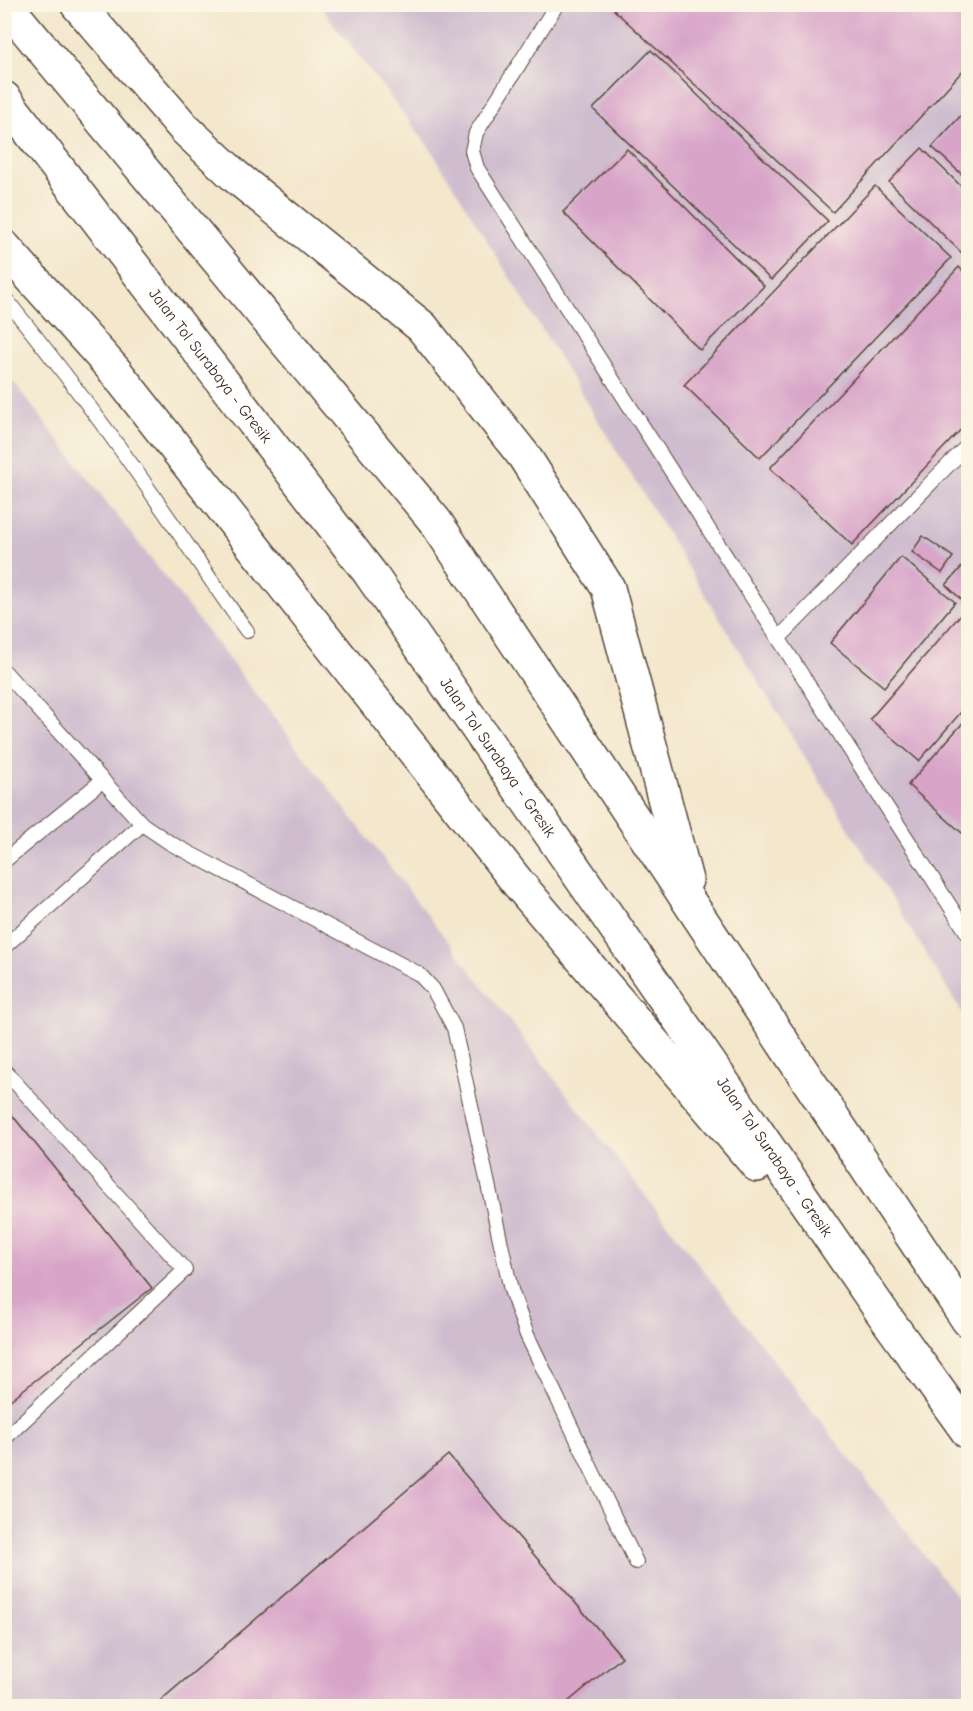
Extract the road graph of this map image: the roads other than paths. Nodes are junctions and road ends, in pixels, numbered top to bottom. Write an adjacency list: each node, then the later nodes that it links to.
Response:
1 (5, 4): 14 (highway)
2 (77, 4): 14 (highway)
3 (556, 4): 9 (lane)
4 (4, 98): 18 (highway, Jalan Tol Surabaya - Gresik)
5 (4, 248): 18 (highway)
6 (4, 297): 8 (lane)
7 (969, 445): 9 (lane)
8 (247, 631)
9 (779, 638): 15 (lane)
10 (4, 671): 11 (lane)
11 (103, 780): 12 (lane); 13 (lane)
12 (142, 824): 16 (lane); 22 (lane)
13 (4, 861)
14 (692, 904): 19 (highway)
15 (969, 934)
16 (7, 939)
17 (4, 1070): 21 (lane)
18 (884, 1316): 20 (highway, Jalan Tol Surabaya - Gresik)
19 (969, 1320)
20 (969, 1432)
21 (4, 1439)
22 (636, 1562)

